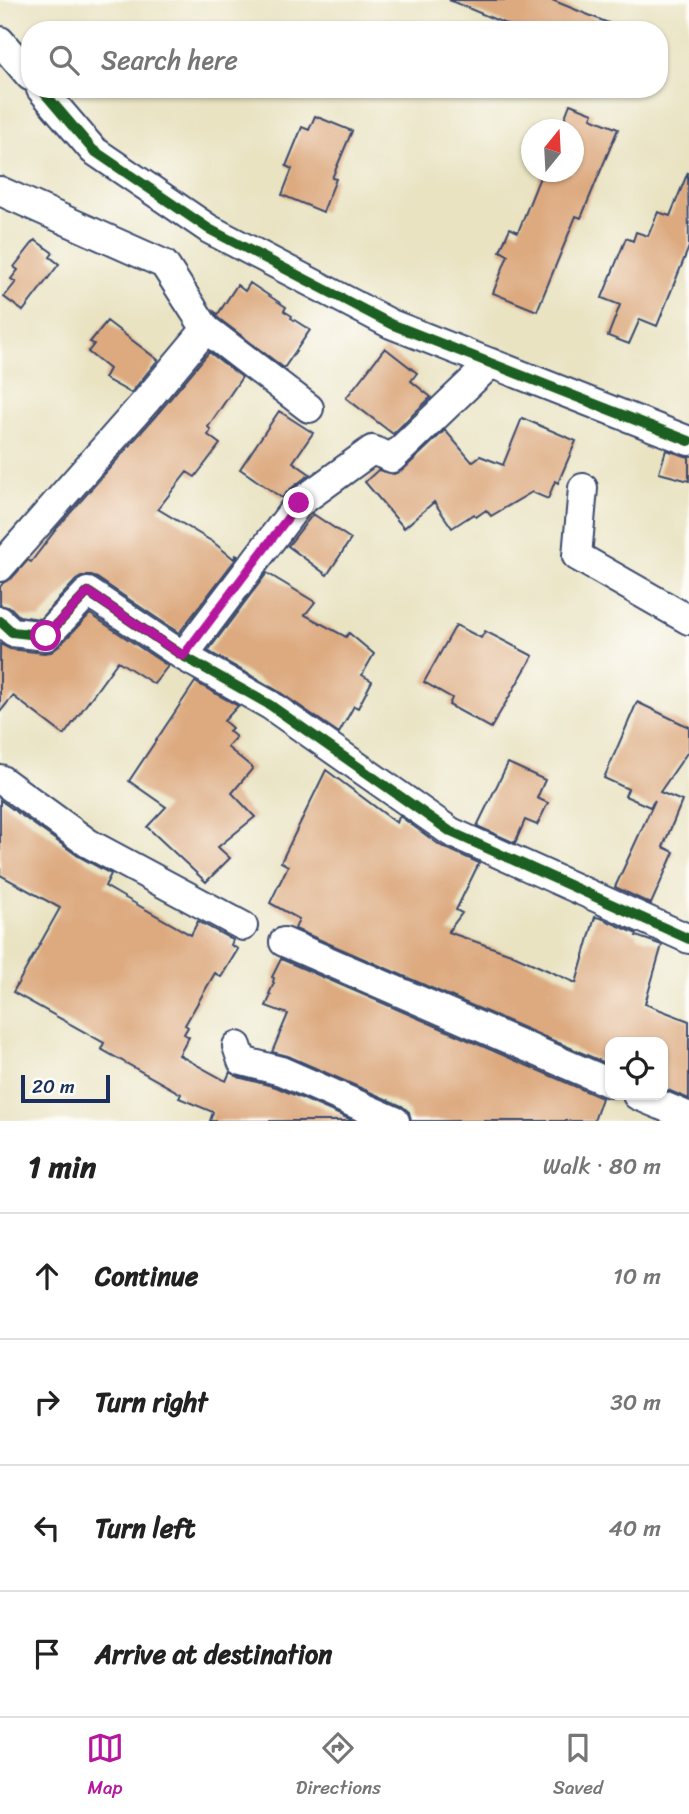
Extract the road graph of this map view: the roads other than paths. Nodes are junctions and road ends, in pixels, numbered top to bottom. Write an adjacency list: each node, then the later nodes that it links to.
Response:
1 (0, 41): 2 (street)
2 (21, 66)
3 (49, 98): 6 (street)
4 (0, 191): 5 (street)
5 (206, 329): 7 (street); 10 (street)
6 (491, 363): 8 (street); 13 (street)
7 (309, 408)
8 (689, 441)
9 (583, 488): 11 (street)
10 (0, 567)
11 (689, 620)
12 (0, 621): 13 (street)
13 (183, 656): 16 (street)
14 (0, 779): 15 (street)
15 (243, 926)
16 (689, 939)
17 (284, 942): 19 (street)
18 (237, 1046): 22 (street)
19 (605, 1081)
20 (647, 1100): 21 (street)
21 (684, 1118)
22 (395, 1121)

